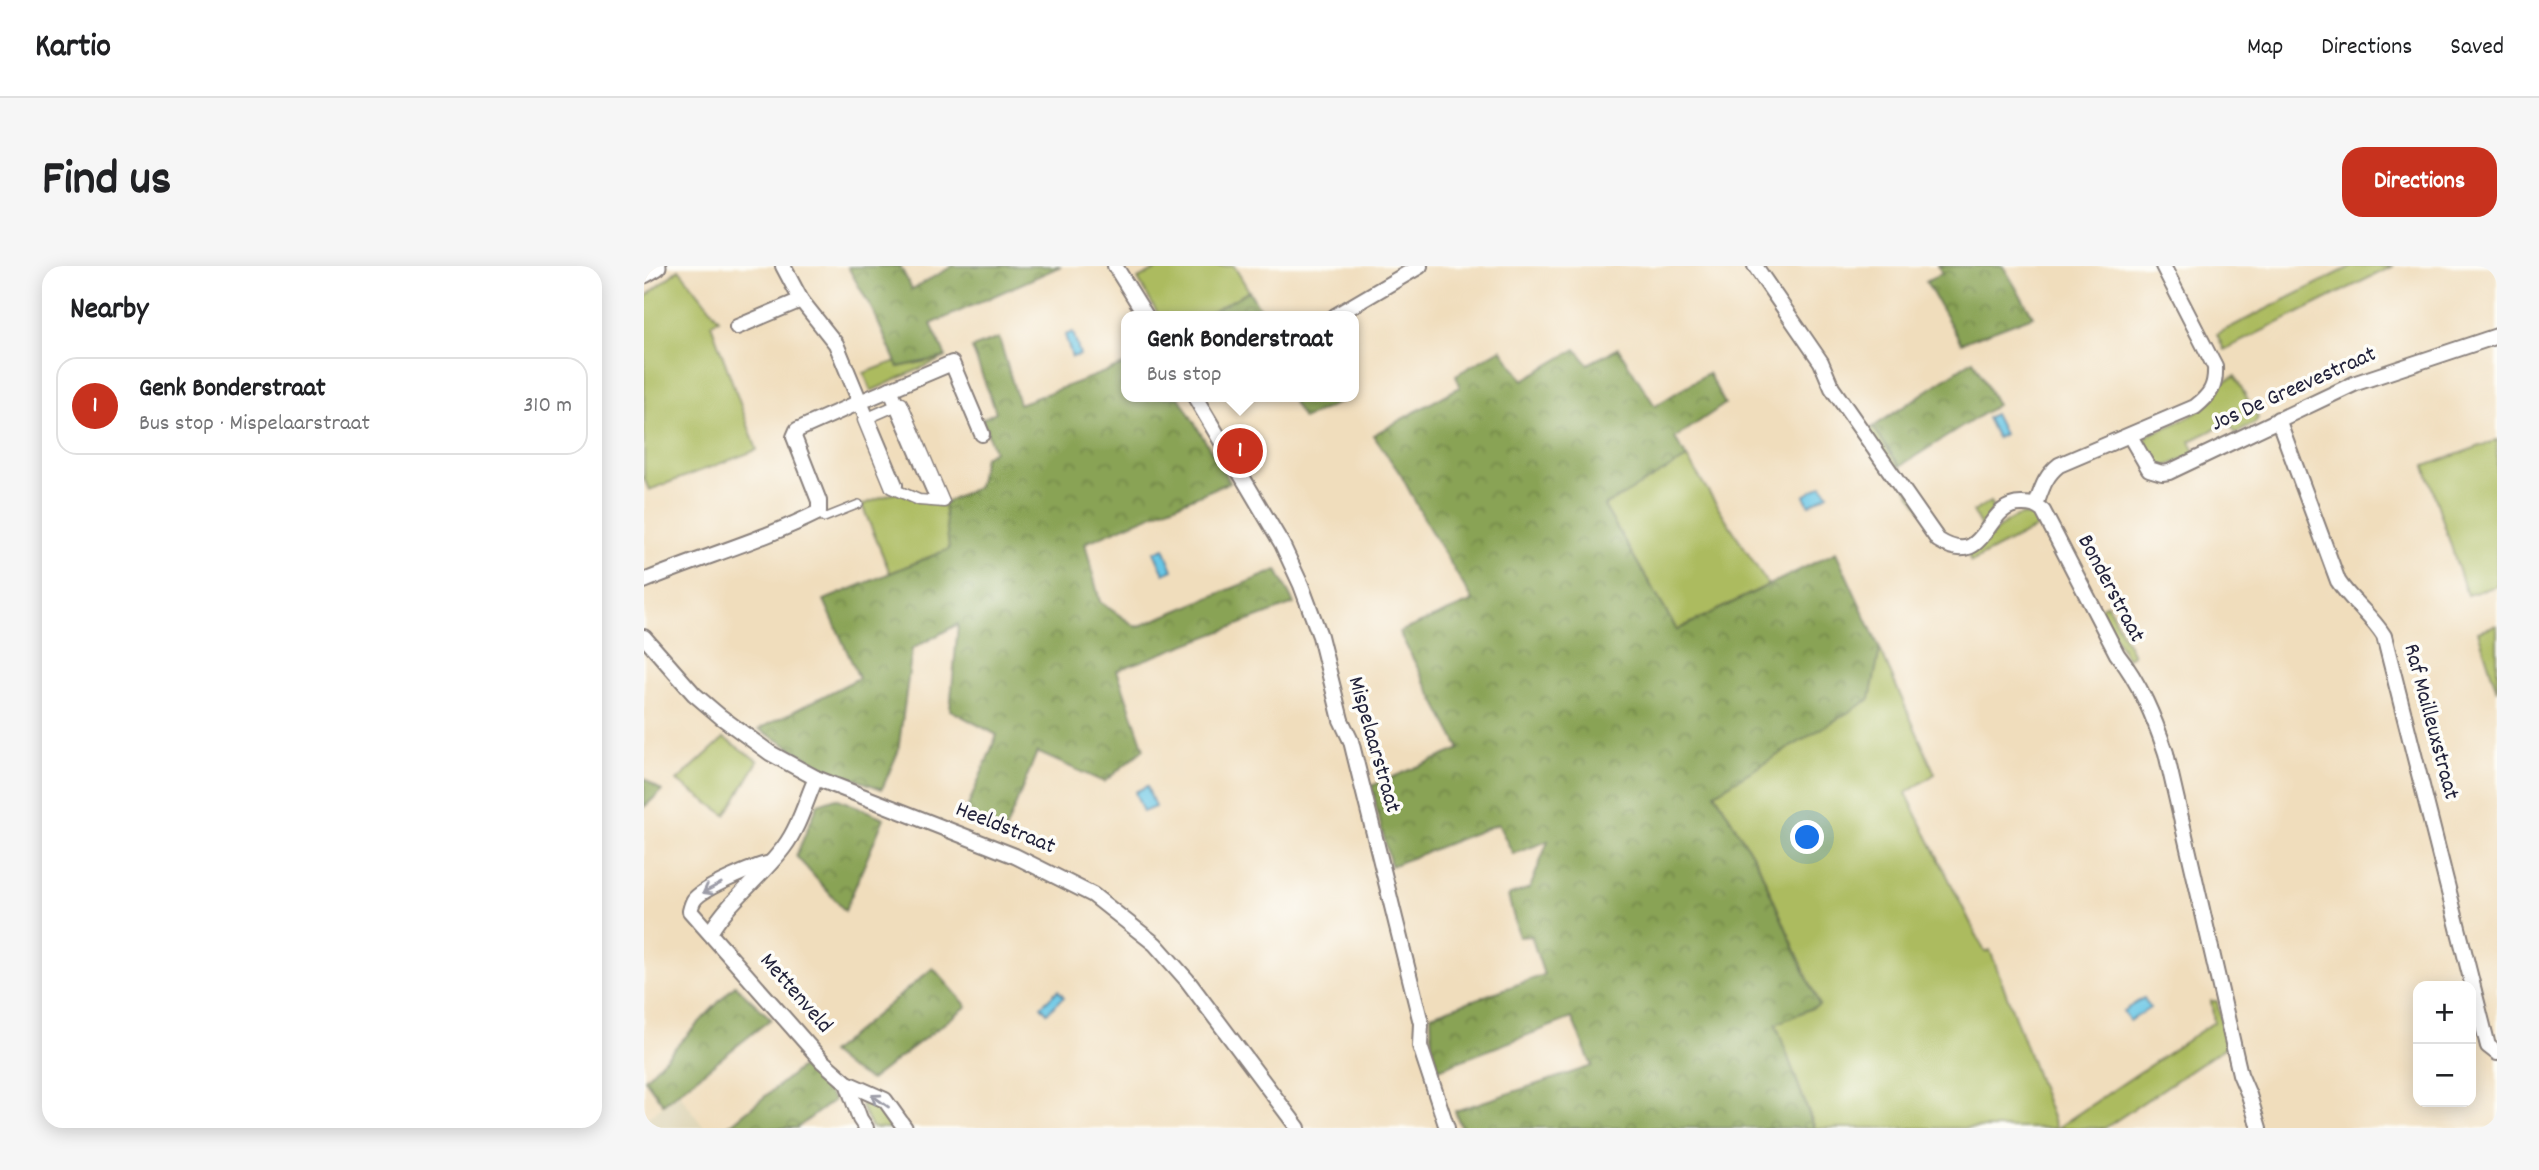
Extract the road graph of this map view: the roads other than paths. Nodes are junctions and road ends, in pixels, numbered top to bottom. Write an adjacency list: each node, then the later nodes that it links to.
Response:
1 (656, 266): 7 (main road)
2 (783, 266): 8 (street)
3 (1115, 266): 9 (street)
4 (1420, 266): 10 (street)
5 (1755, 266): 24 (street)
6 (2163, 266): 20 (street)
7 (644, 273)
8 (802, 300): 11 (street); 14 (street)
9 (1143, 311)
10 (1344, 311)
11 (737, 327)
12 (2497, 336): 18 (street, Jos De Greevestraat)
13 (890, 389): 14 (street); 16 (street); 19 (street)
14 (860, 401): 17 (street); 25 (street)
15 (1200, 402): 36 (street, Mispelaarstraat)
16 (897, 405): 17 (street); 17 (street); 22 (street)
17 (867, 418): 21 (street)
18 (2277, 419): 20 (street, Jos De Greevestraat); 31 (street, Raf Mailleuxstraat)
19 (982, 434)
20 (2130, 436): 24 (street)
21 (895, 485)
22 (936, 495)
23 (859, 504): 25 (lane)
24 (2036, 505): 37 (street, Bonderstraat)
25 (819, 512): 26 (street)
26 (644, 581)
27 (644, 637): 28 (street, Heeldstraat)
28 (816, 778): 29 (street); 35 (street, Heeldstraat)
29 (770, 863): 30 (street); 30 (street, Mettenveld, one-way to 30)
30 (710, 933): 32 (street, Mettenveld)
31 (2497, 1053)
32 (847, 1083): 33 (street, Mettenveld); 34 (street, Mettenveld, one-way to 32)
33 (866, 1128)
34 (905, 1128)
35 (1298, 1128)
36 (1447, 1128)
37 (2259, 1128)

